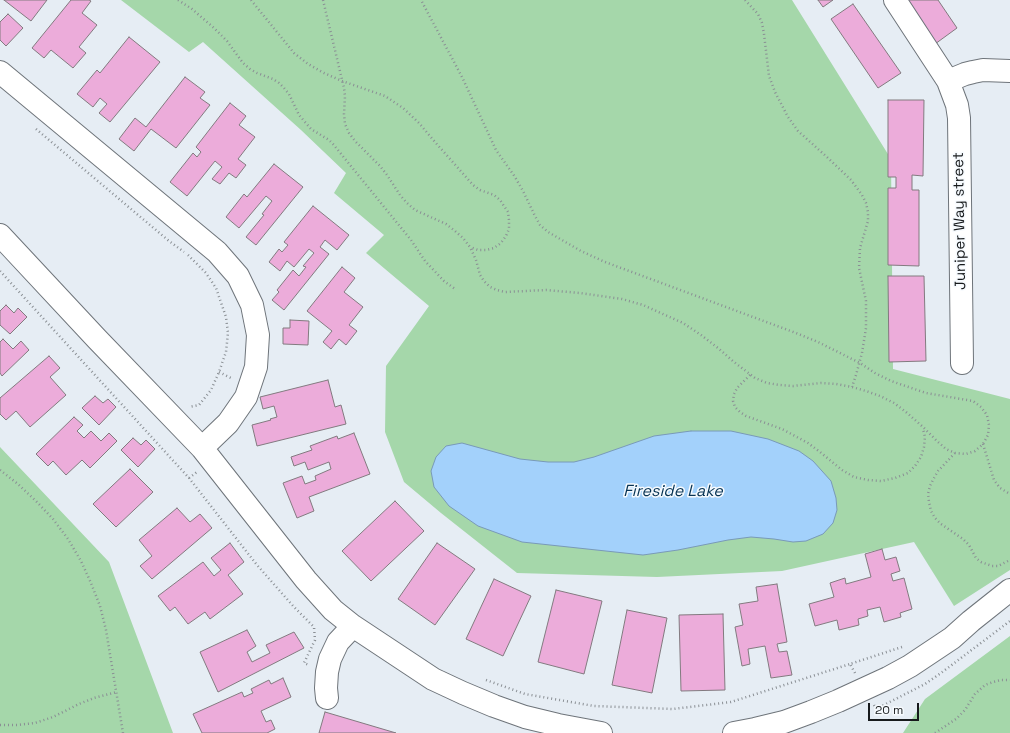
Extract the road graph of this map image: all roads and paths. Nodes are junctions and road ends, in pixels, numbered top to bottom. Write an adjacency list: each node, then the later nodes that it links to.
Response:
1 (178, 0): 15 (path)
2 (251, 0): 9 (path)
3 (324, 0): 9 (path)
4 (421, 0): 16 (path)
5 (745, 0): 16 (path)
6 (895, 0): 10 (street, Juniper Way street)
7 (1010, 71): 10 (street)
8 (0, 72): 23 (street)
9 (342, 81): 13 (path); 13 (path)
10 (948, 81): 17 (street, Juniper Way street)
11 (30, 125): 20 (path)
12 (0, 235): 23 (street)
13 (470, 247): 18 (path)
14 (0, 271): 31 (path)
15 (455, 289)
16 (860, 363): 19 (path); 22 (path)
17 (962, 363)
18 (750, 375): 19 (path); 21 (path)
19 (852, 387): 21 (path)
20 (187, 407)
21 (923, 427): 24 (path)
22 (983, 444): 24 (path); 26 (path)
23 (202, 448): 29 (street)
24 (955, 453): 27 (path)
25 (0, 470): 34 (path)
26 (1010, 494)
27 (1010, 560)
28 (1010, 590): 37 (street)
29 (353, 626): 31 (street); 39 (street)
30 (850, 664): 32 (path)
31 (327, 672): 35 (street)
32 (481, 678)
33 (1010, 680): 41 (path)
34 (116, 692): 36 (path); 38 (path)
35 (327, 698)
36 (0, 725)
37 (756, 731): 40 (street)
38 (123, 733)
39 (601, 733)
40 (734, 733)
41 (935, 733)

